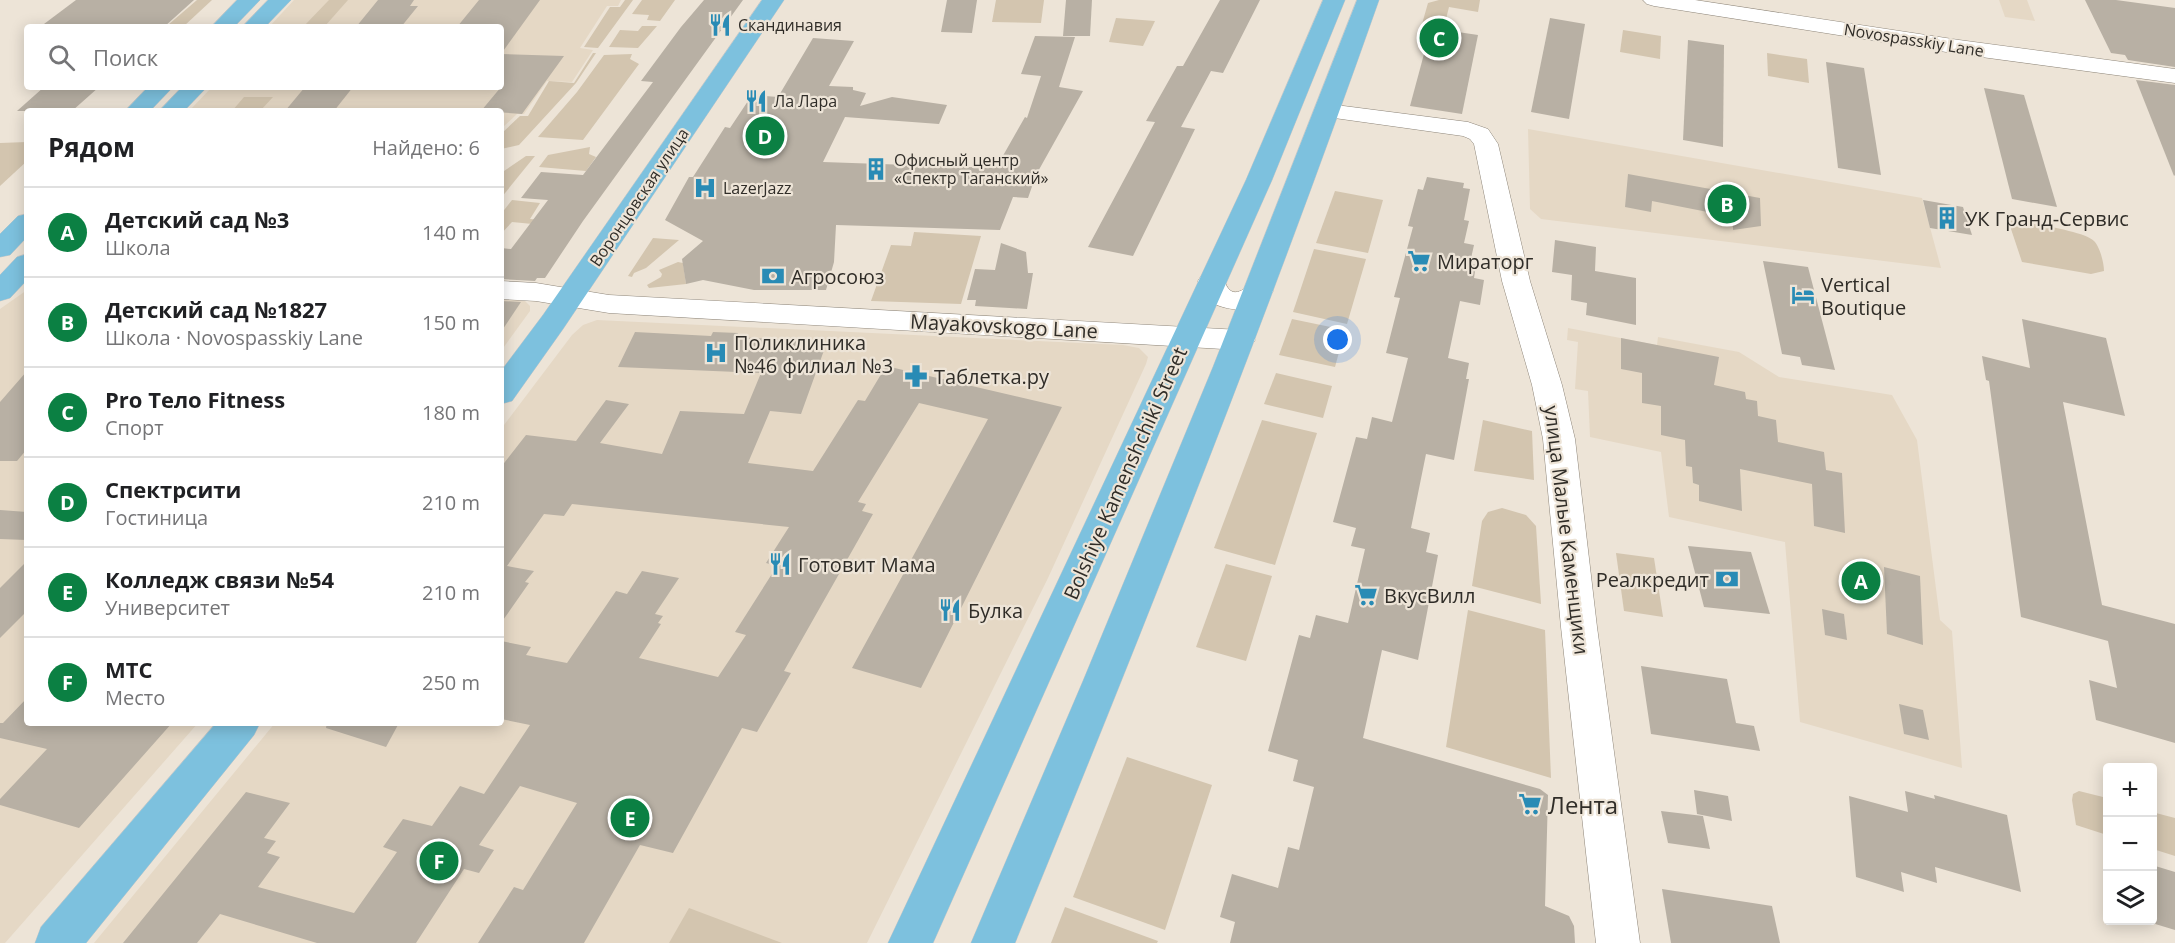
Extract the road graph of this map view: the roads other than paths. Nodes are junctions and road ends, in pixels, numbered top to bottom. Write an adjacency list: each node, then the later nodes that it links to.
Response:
1 (249, 0): 7 (main road)
2 (280, 0): 8 (main road)
3 (773, 0): 22 (main road, Воронцовская улица)
4 (1334, 0): 18 (main road, Bolshiye Kamenshchiki Street)
5 (1368, 0): 14 (main road)
6 (1654, 0): 9 (street, Novospasskiy Lane)
7 (225, 24)
8 (256, 24)
9 (2175, 76)
10 (158, 90): 12 (main road)
11 (192, 90): 13 (main road)
12 (140, 108)
13 (174, 108)
14 (1328, 111): 20 (main road); 30 (street, улица Малые Каменщики)
15 (24, 225): 16 (main road)
16 (0, 249)
17 (24, 268): 21 (main road)
18 (1212, 281): 20 (street); 23 (main road, Bolshiye Kamenshchiki Street)
19 (504, 290): 22 (street, Mayakovskogo Lane)
20 (1259, 291): 24 (main road)
21 (0, 292)
22 (570, 298): 23 (street, Mayakovskogo Lane); 25 (main road, Воронцовская улица)
23 (1188, 336): 24 (street, Mayakovskogo Lane); 28 (main road, Bolshiye Kamenshchiki Street)
24 (1240, 340): 29 (main road)
25 (504, 389)
26 (238, 726): 27 (main road)
27 (57, 943)
28 (910, 943)
29 (993, 943)
30 (1618, 943)

